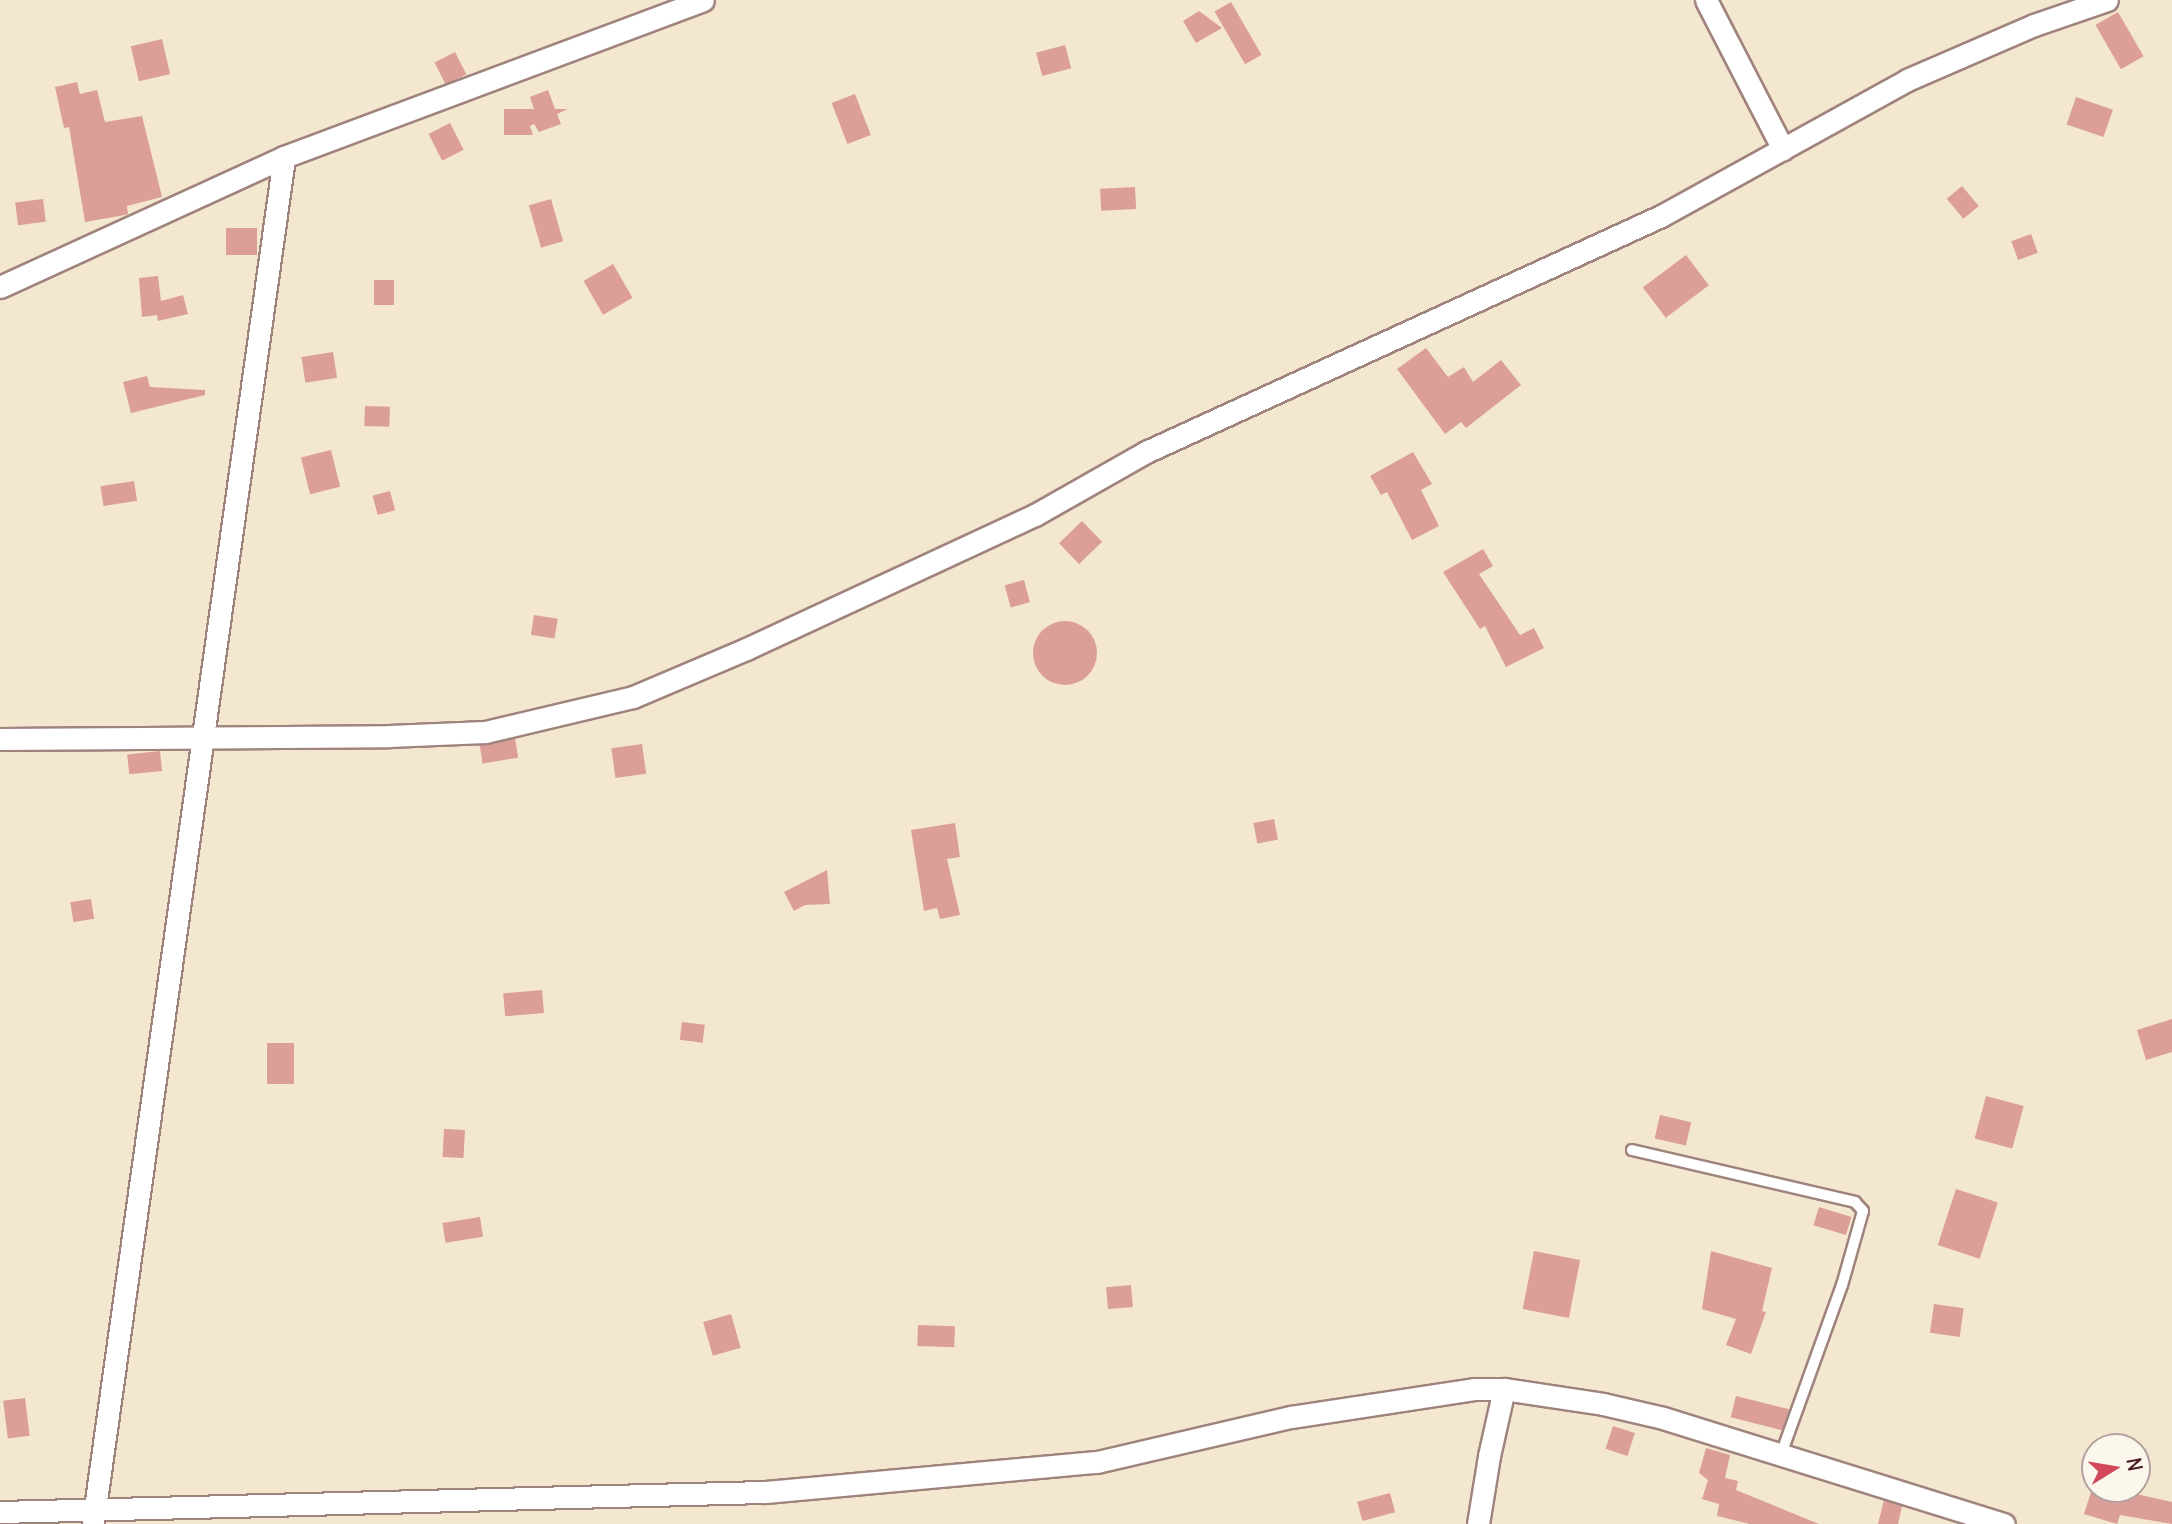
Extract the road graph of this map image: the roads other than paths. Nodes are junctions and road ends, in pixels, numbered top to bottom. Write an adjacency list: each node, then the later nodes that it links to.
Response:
1 (703, 0): 5 (street)
2 (1706, 0): 4 (street)
3 (2107, 0): 4 (street)
4 (1783, 149): 8 (street)
5 (284, 157): 6 (street); 8 (street)
6 (0, 287)
7 (0, 739): 8 (street)
8 (202, 739): 13 (street)
9 (1632, 1150): 11 (lane)
10 (1504, 1389): 11 (street); 13 (street); 14 (street)
11 (1781, 1454): 15 (street)
12 (0, 1512): 13 (street)
13 (94, 1517)
14 (1478, 1524)
15 (2004, 1524)

